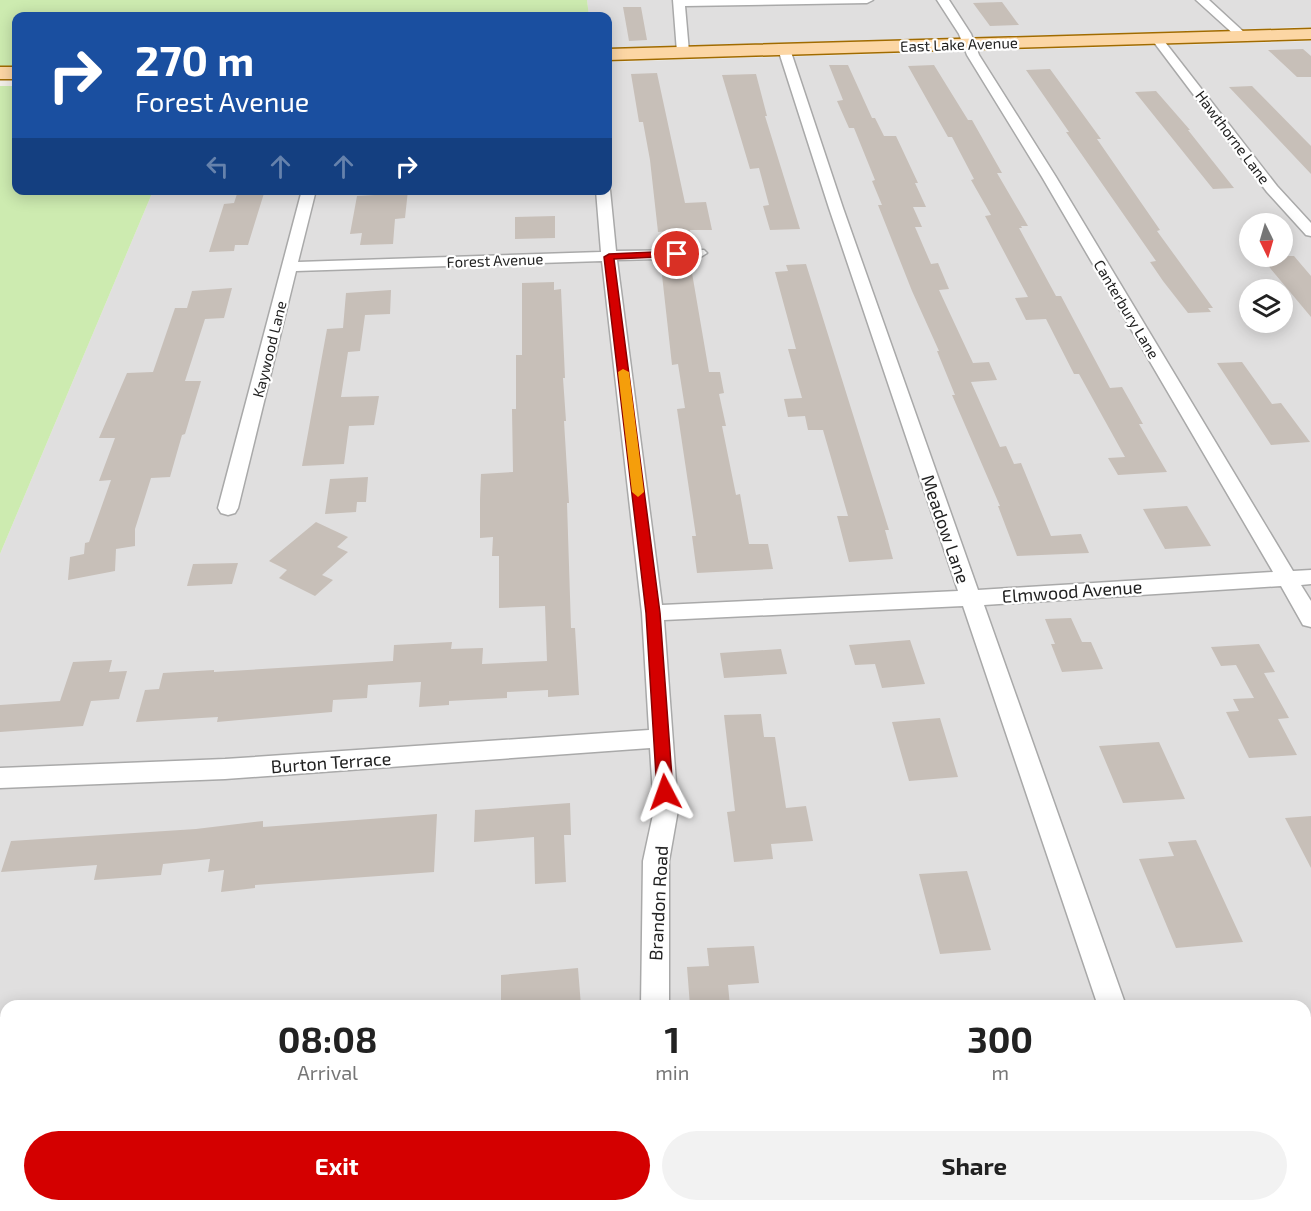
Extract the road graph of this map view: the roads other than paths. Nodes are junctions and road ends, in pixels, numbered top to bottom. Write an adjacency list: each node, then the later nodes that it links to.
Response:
1 (867, 0): 4 (street)
2 (943, 0): 8 (street, Canterbury Lane)
3 (1202, 0): 6 (street)
4 (679, 2): 10 (street)
5 (1311, 34): 6 (main road, East Lake Avenue)
6 (1242, 36): 7 (main road, East Lake Avenue)
7 (1157, 39): 8 (main road, East Lake Avenue); 14 (street, Hawthorne Lane)
8 (968, 44): 9 (main road, East Lake Avenue); 20 (street, Canterbury Lane)
9 (784, 49): 10 (main road, East Lake Avenue); 21 (street, Meadow Lane)
10 (682, 52): 11 (main road, East Lake Avenue)
11 (612, 55)
12 (308, 195): 17 (street, Kaywood Lane)
13 (603, 195): 16 (street, Brandon Road)
14 (1311, 232)
15 (699, 253): 16 (street, Forest Avenue)
16 (609, 257): 17 (street, Forest Avenue); 22 (street, Brandon Road)
17 (290, 267): 18 (street, Kaywood Lane)
18 (228, 508)
19 (1311, 577): 20 (street, Elmwood Avenue)
20 (1288, 578): 21 (street, Elmwood Avenue); 23 (street, Canterbury Lane)
21 (969, 598): 22 (street, Elmwood Avenue); 27 (street, Meadow Lane)
22 (653, 613): 24 (street, Brandon Road)
23 (1311, 619)
24 (662, 738): 25 (street, Burton Terrace); 26 (street, Brandon Road)
25 (0, 778)
26 (655, 1000)
27 (1110, 1000)

